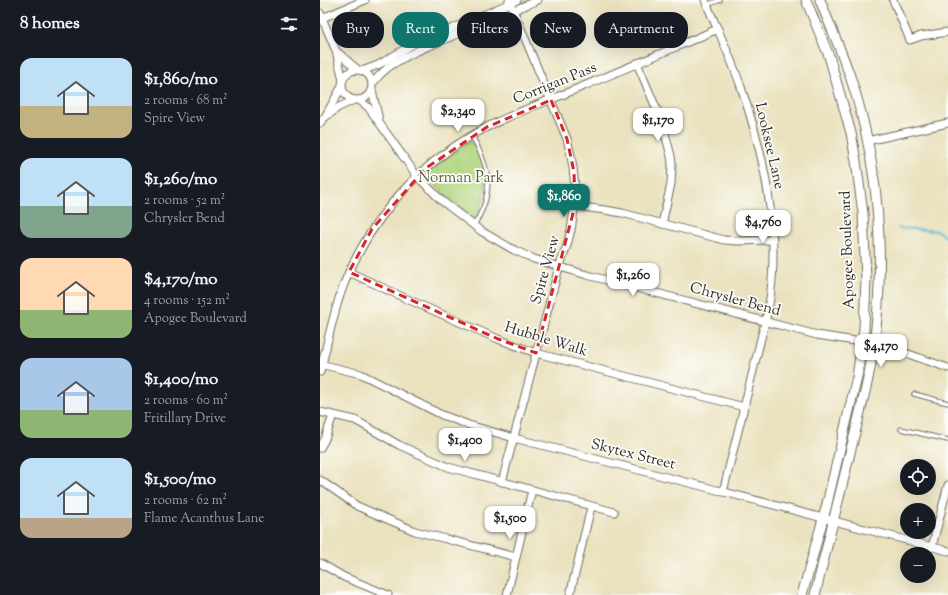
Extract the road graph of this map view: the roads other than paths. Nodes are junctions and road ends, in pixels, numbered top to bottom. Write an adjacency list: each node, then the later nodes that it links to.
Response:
1 (365, 0): 11 (street)
2 (517, 0): 8 (street)
3 (538, 0): 10 (street)
4 (720, 0): 9 (lane)
5 (806, 0): 34 (street, Apogee Boulevard)
6 (820, 0): 25 (street, Apogee Boulevard)
7 (893, 0): 13 (street)
8 (509, 2): 10 (street, Spire View); 16 (street)
9 (706, 2): 12 (street, Looksee Lane)
10 (514, 10): 18 (street); 20 (street, Spire View)
11 (321, 17): 14 (street)
12 (718, 29): 15 (street, Corrigan Pass); 30 (street, Looksee Lane)
13 (948, 32)
14 (336, 51): 16 (street); 17 (street)
15 (637, 64): 20 (street, Corrigan Pass); 28 (street)
16 (360, 71): 17 (street); 18 (street)
17 (343, 83): 19 (street); 21 (street)
18 (372, 87): 19 (street); 22 (street, Chrysler Bend)
19 (356, 100): 21 (street); 22 (street, Chrysler Bend)
20 (551, 100): 24 (street, Corrigan Pass); 27 (street, Spire View)
21 (322, 120)
22 (379, 122): 26 (street, Chrysler Bend)
23 (948, 123): 25 (street)
24 (472, 136): 26 (street, Corrigan Pass); 29 (lane)
25 (867, 141): 35 (street, Apogee Boulevard)
26 (417, 176): 29 (street, Chrysler Bend); 32 (street, Corrigan Pass)
27 (575, 206): 28 (street); 31 (street, Spire View)
28 (662, 224): 30 (street)
29 (474, 226): 31 (street, Chrysler Bend)
30 (772, 240): 33 (street, Looksee Lane)
31 (559, 267): 33 (street, Chrysler Bend); 36 (street, Spire View)
32 (349, 272): 36 (street, Hubble Walk); 37 (street, Corrigan Pass)
33 (766, 321): 34 (street, Chrysler Bend); 42 (street, Looksee Lane)
34 (862, 341): 35 (street, Chrysler Bend); 56 (street, Apogee Boulevard)
35 (874, 344): 38 (street, Chrysler Bend); 57 (street, Apogee Boulevard)
36 (536, 353): 42 (street, Hubble Walk); 46 (street, Spire View)
37 (321, 364): 39 (street, Corrigan Pass); 46 (street, Skytex Street)
38 (948, 368)
39 (320, 372)
40 (914, 394): 41 (lane)
41 (948, 403)
42 (744, 407): 53 (street, Looksee Lane)
43 (320, 412): 44 (street)
44 (333, 415): 48 (street); 50 (street)
45 (900, 429): 47 (lane)
46 (514, 438): 50 (street, Spire View); 53 (street, Skytex Street)
47 (948, 440)
48 (320, 448)
49 (320, 480): 61 (street)
50 (502, 482): 52 (street)
51 (948, 485): 58 (street)
52 (532, 490): 54 (street); 61 (street)
53 (723, 492): 56 (street, Skytex Street)
54 (591, 506): 55 (street); 65 (street)
55 (614, 512)
56 (823, 518): 57 (street, Skytex Street); 66 (street, Apogee Boulevard)
57 (833, 521): 58 (street, Skytex Street); 67 (street, Apogee Boulevard)
58 (932, 547)
59 (936, 548): 60 (street, Skytex Street)
60 (948, 551)
61 (516, 557): 64 (street)
62 (320, 563): 63 (street)
63 (384, 594)
64 (508, 595)
65 (570, 595)
66 (802, 595)
67 (816, 595)

